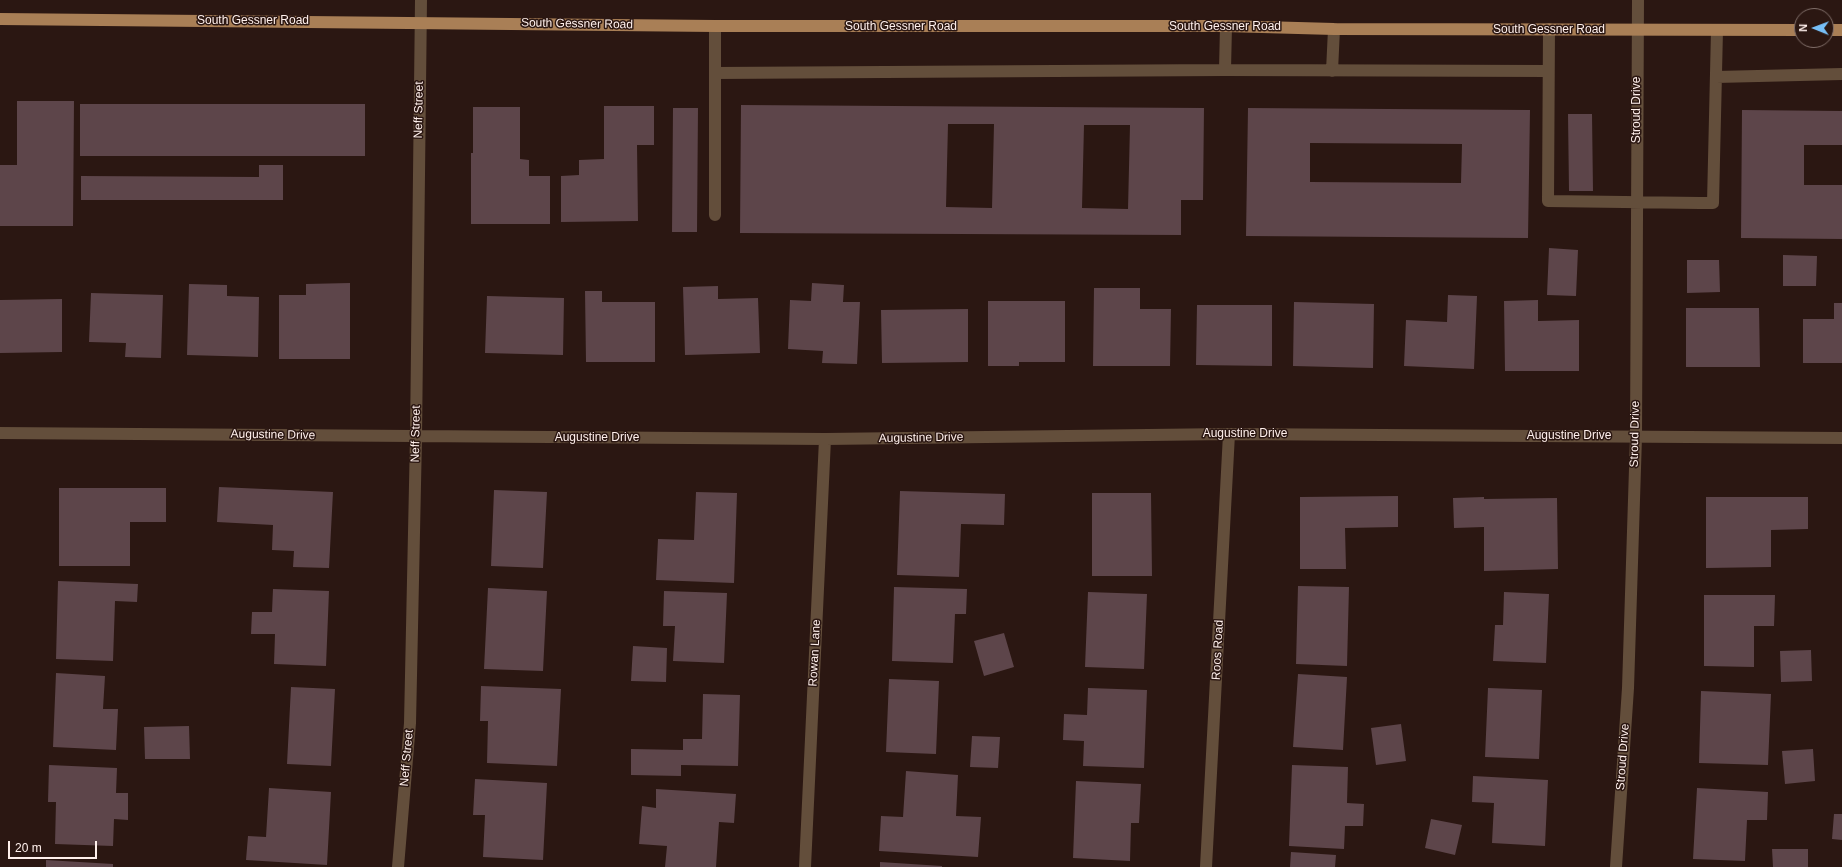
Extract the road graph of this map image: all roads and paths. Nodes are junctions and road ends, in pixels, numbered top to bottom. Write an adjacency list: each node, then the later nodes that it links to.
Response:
1 (421, 0): 4 (street, Neff Street)
2 (1638, 0): 9 (street, Stroud Drive)
3 (0, 19): 4 (main road, South Gessner Road)
4 (420, 23): 5 (main road, South Gessner Road); 22 (street, Neff Street)
5 (715, 26): 6 (main road, South Gessner Road); 15 (street)
6 (1226, 26): 7 (main road, South Gessner Road); 12 (street)
7 (1334, 29): 8 (main road, South Gessner Road); 13 (street)
8 (1549, 29): 9 (main road, South Gessner Road); 14 (street)
9 (1638, 30): 10 (main road, South Gessner Road); 18 (street, Stroud Drive)
10 (1717, 30): 11 (main road, South Gessner Road); 17 (street)
11 (1794, 30)
12 (1225, 70): 13 (street); 15 (street)
13 (1332, 71): 14 (street)
14 (1548, 71): 18 (street)
15 (714, 73): 19 (street)
16 (1842, 74): 17 (street)
17 (1716, 77): 18 (street)
18 (1637, 202): 23 (street, Stroud Drive)
19 (715, 215)
20 (0, 433): 22 (street, Augustine Drive)
21 (1229, 434): 23 (street, Augustine Drive); 25 (street, Augustine Drive); 28 (street, Roos Road)
22 (416, 436): 25 (street, Augustine Drive); 26 (street, Neff Street)
23 (1636, 437): 24 (street, Augustine Drive); 29 (street, Stroud Drive)
24 (1842, 438)
25 (825, 439): 27 (street, Rowan Lane)
26 (398, 867)
27 (805, 867)
28 (1206, 867)
29 (1616, 867)

